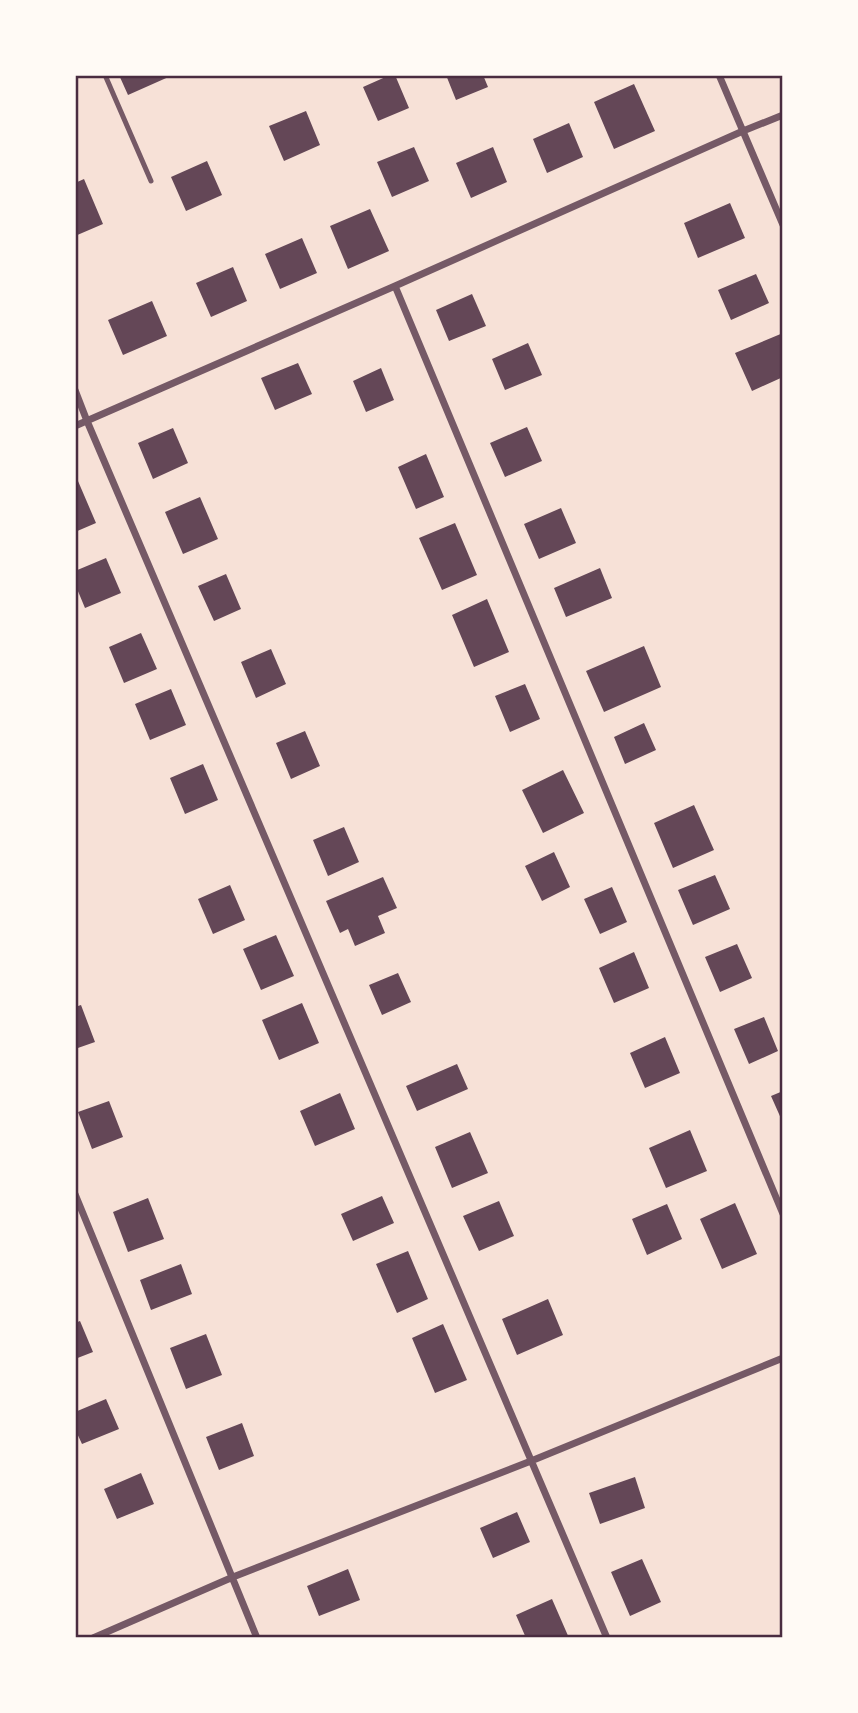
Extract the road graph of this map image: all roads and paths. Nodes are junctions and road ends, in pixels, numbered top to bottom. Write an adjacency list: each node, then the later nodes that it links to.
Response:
1 (105, 75): 5 (lane)
2 (719, 75): 4 (street)
3 (783, 115): 4 (street)
4 (743, 131): 6 (street); 7 (street)
5 (151, 181)
6 (783, 225)
7 (395, 286): 9 (street); 12 (street)
8 (75, 390): 9 (street)
9 (87, 421): 10 (street); 14 (street)
10 (75, 426)
11 (75, 1194): 15 (street)
12 (783, 1214)
13 (783, 1358): 14 (street)
14 (531, 1461): 15 (street); 18 (street)
15 (233, 1577): 16 (street); 17 (street)
16 (93, 1638)
17 (257, 1638)
18 (607, 1638)

